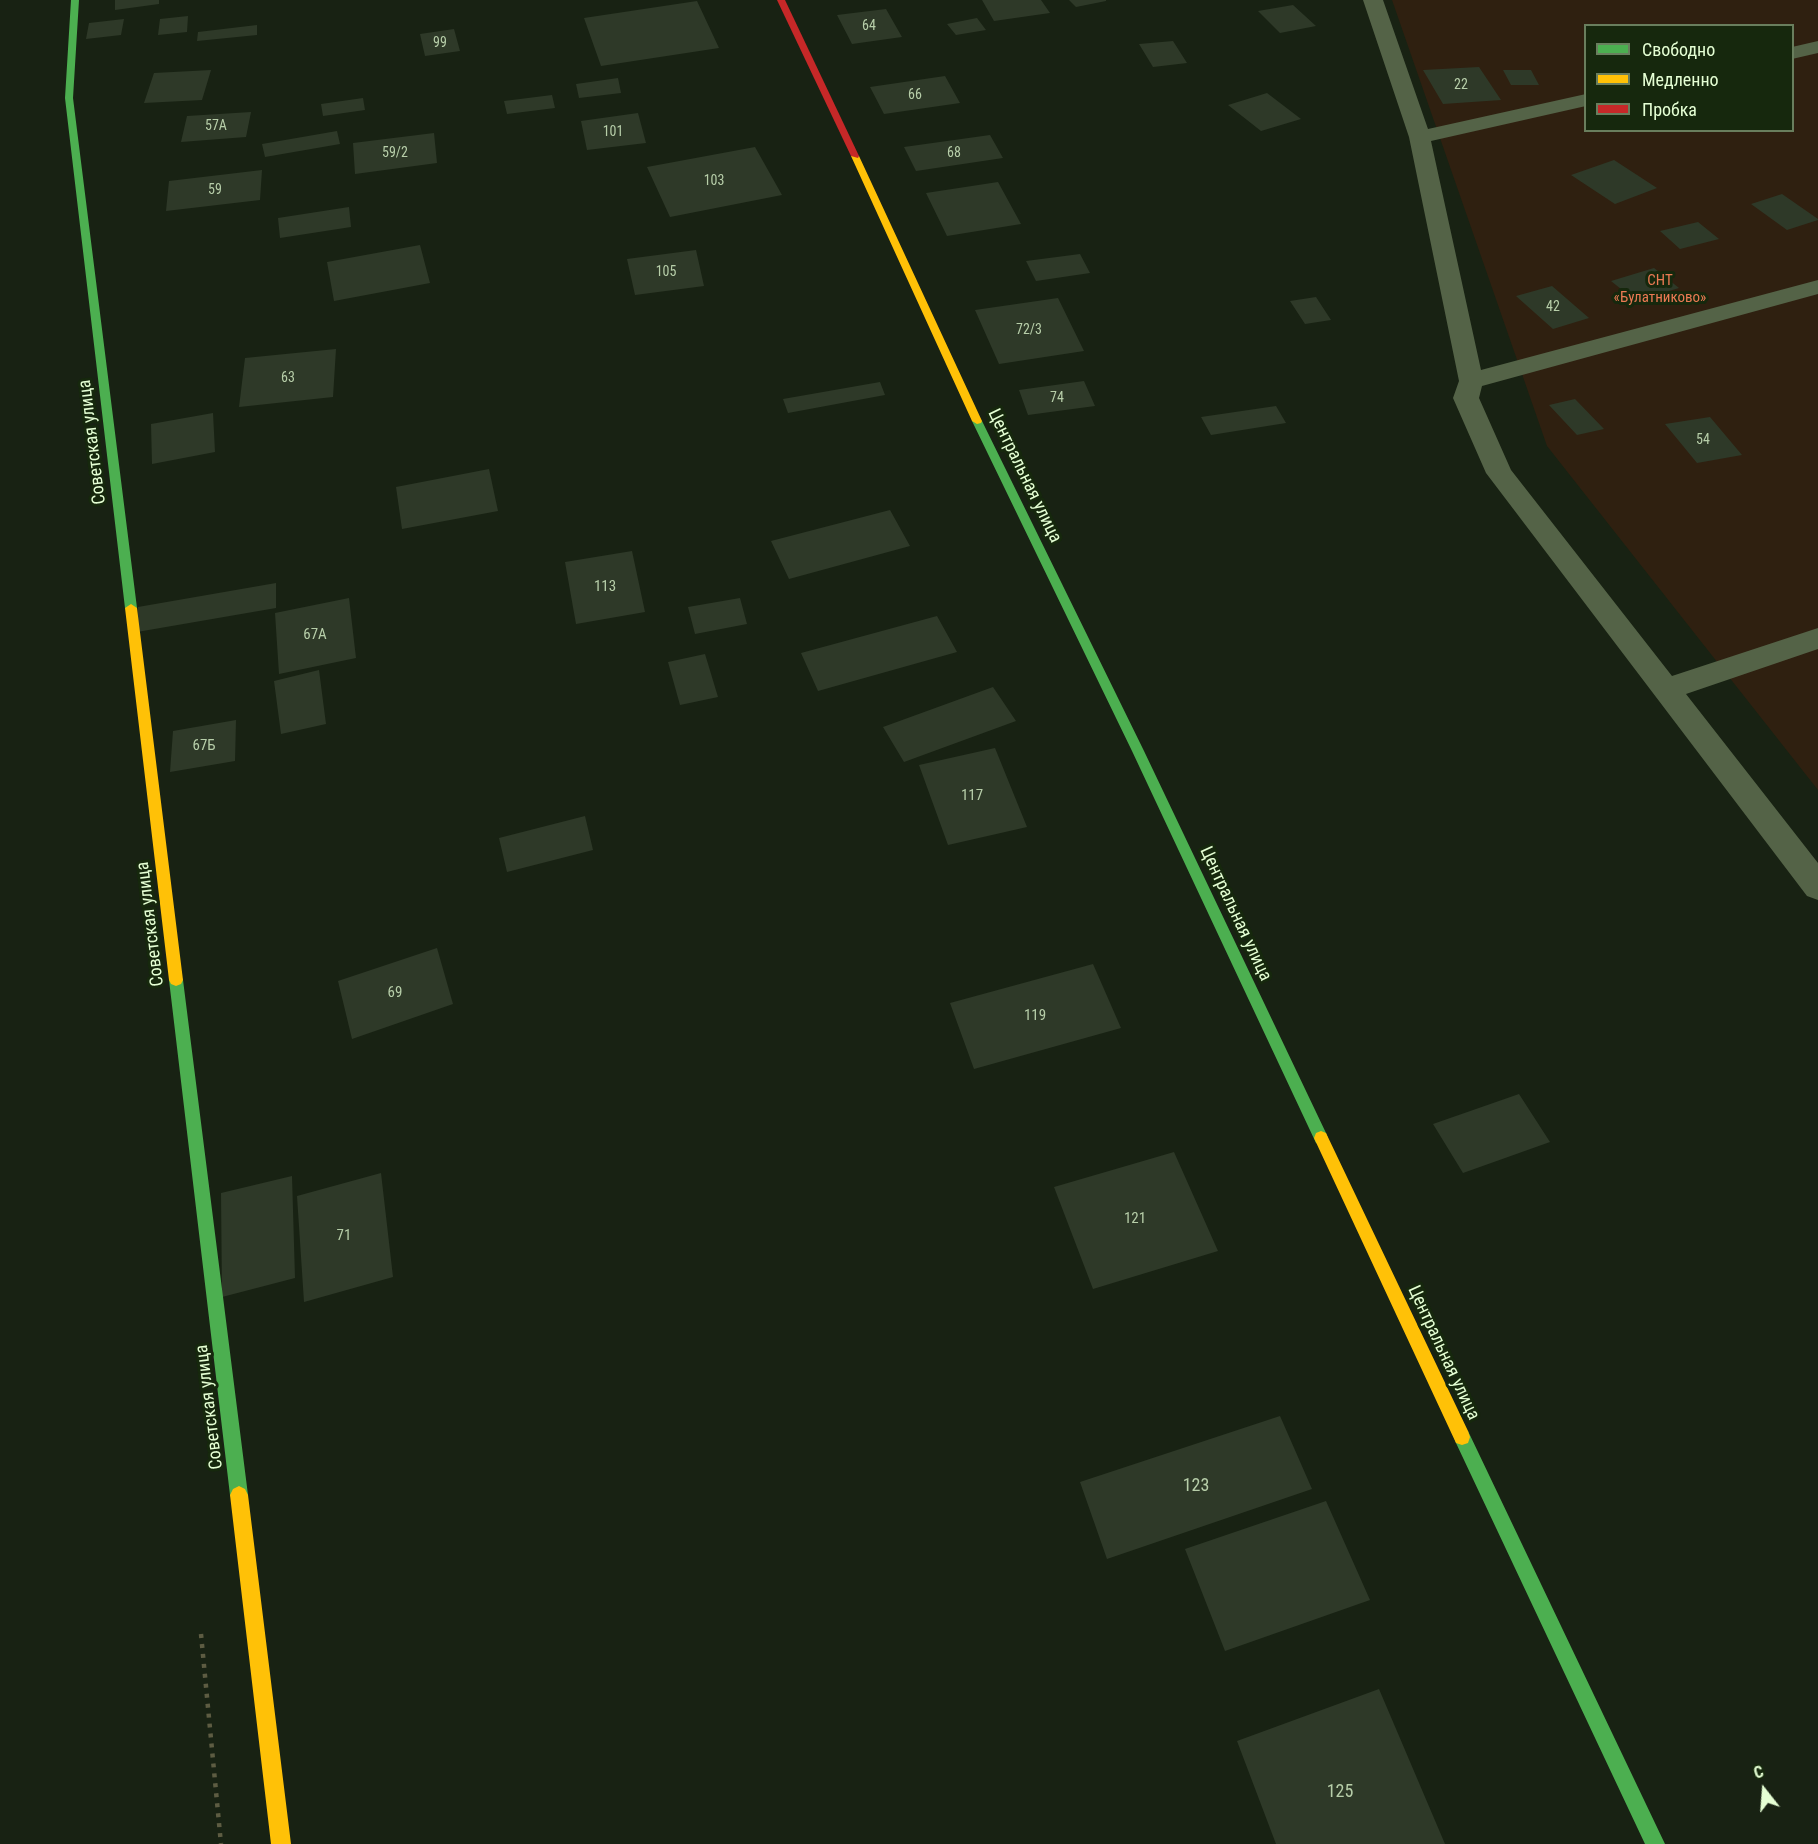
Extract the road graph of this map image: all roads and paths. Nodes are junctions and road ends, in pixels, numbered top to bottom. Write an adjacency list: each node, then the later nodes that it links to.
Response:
1 (75, 0): 13 (street, Советская улица)
2 (781, 0): 14 (street, Центральная улица)
3 (1373, 0): 7 (street)
4 (1818, 47): 5 (street)
5 (1794, 53)
6 (1584, 100): 7 (street)
7 (1420, 138): 9 (street)
8 (1818, 287): 9 (street)
9 (1471, 381): 11 (street)
10 (1818, 638): 11 (street)
11 (1665, 690): 12 (street)
12 (1818, 886)
13 (281, 1844)
14 (1655, 1844)

